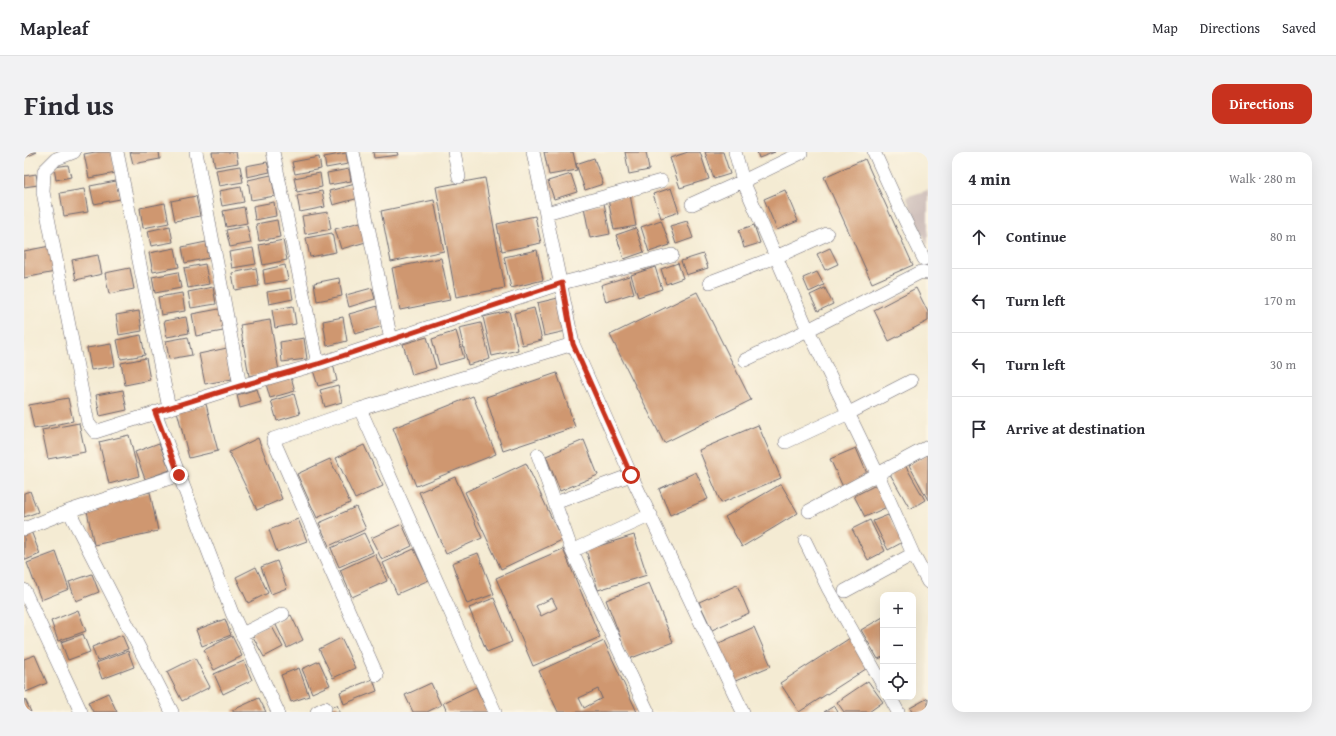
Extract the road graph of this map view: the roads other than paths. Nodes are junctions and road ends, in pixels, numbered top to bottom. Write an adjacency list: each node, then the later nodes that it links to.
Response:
1 (74, 152): 32 (street)
2 (117, 152): 30 (street)
3 (196, 152): 29 (street)
4 (273, 152): 27 (street)
5 (353, 152): 24 (street)
6 (454, 152): 11 (street)
7 (533, 152): 15 (street)
8 (735, 152): 13 (street)
9 (874, 152): 19 (street)
10 (801, 153): 13 (street)
11 (459, 176)
12 (661, 181): 15 (street)
13 (743, 181): 14 (street); 18 (street)
14 (692, 204)
15 (546, 213): 22 (street)
16 (827, 234): 18 (street)
17 (672, 255): 22 (street)
18 (776, 257): 21 (street); 23 (street)
19 (924, 259)
20 (928, 273): 23 (street)
21 (710, 282)
22 (562, 283): 24 (street); 25 (street)
23 (808, 330): 26 (street); 33 (street)
24 (391, 340): 27 (street)
25 (573, 344): 31 (street); 38 (street)
26 (745, 360)
27 (318, 364): 29 (street)
28 (911, 381): 33 (street)
29 (240, 386): 30 (street)
30 (169, 408): 32 (street)
31 (360, 409): 53 (street); 59 (street)
32 (155, 412): 37 (street)
33 (849, 413): 34 (street); 39 (street)
34 (786, 442)
35 (928, 447): 39 (street)
36 (538, 455): 40 (street)
37 (179, 475): 41 (street); 52 (street)
38 (631, 475): 40 (street); 43 (street)
39 (878, 475): 42 (street); 47 (street)
40 (555, 503): 46 (street)
41 (69, 511): 44 (street); 57 (street)
42 (809, 511)
43 (651, 515): 46 (street); 61 (street)
44 (24, 529)
45 (805, 541): 54 (street)
46 (572, 551): 60 (street)
47 (913, 554): 48 (street); 50 (street)
48 (928, 582)
49 (24, 590): 56 (street)
50 (845, 591)
51 (284, 614): 52 (street)
52 (242, 634): 58 (street)
53 (377, 675)
54 (880, 680)
55 (892, 700): 62 (street)
56 (81, 712)
57 (172, 712)
58 (278, 712)
59 (495, 712)
60 (648, 712)
61 (743, 712)
62 (898, 712)

